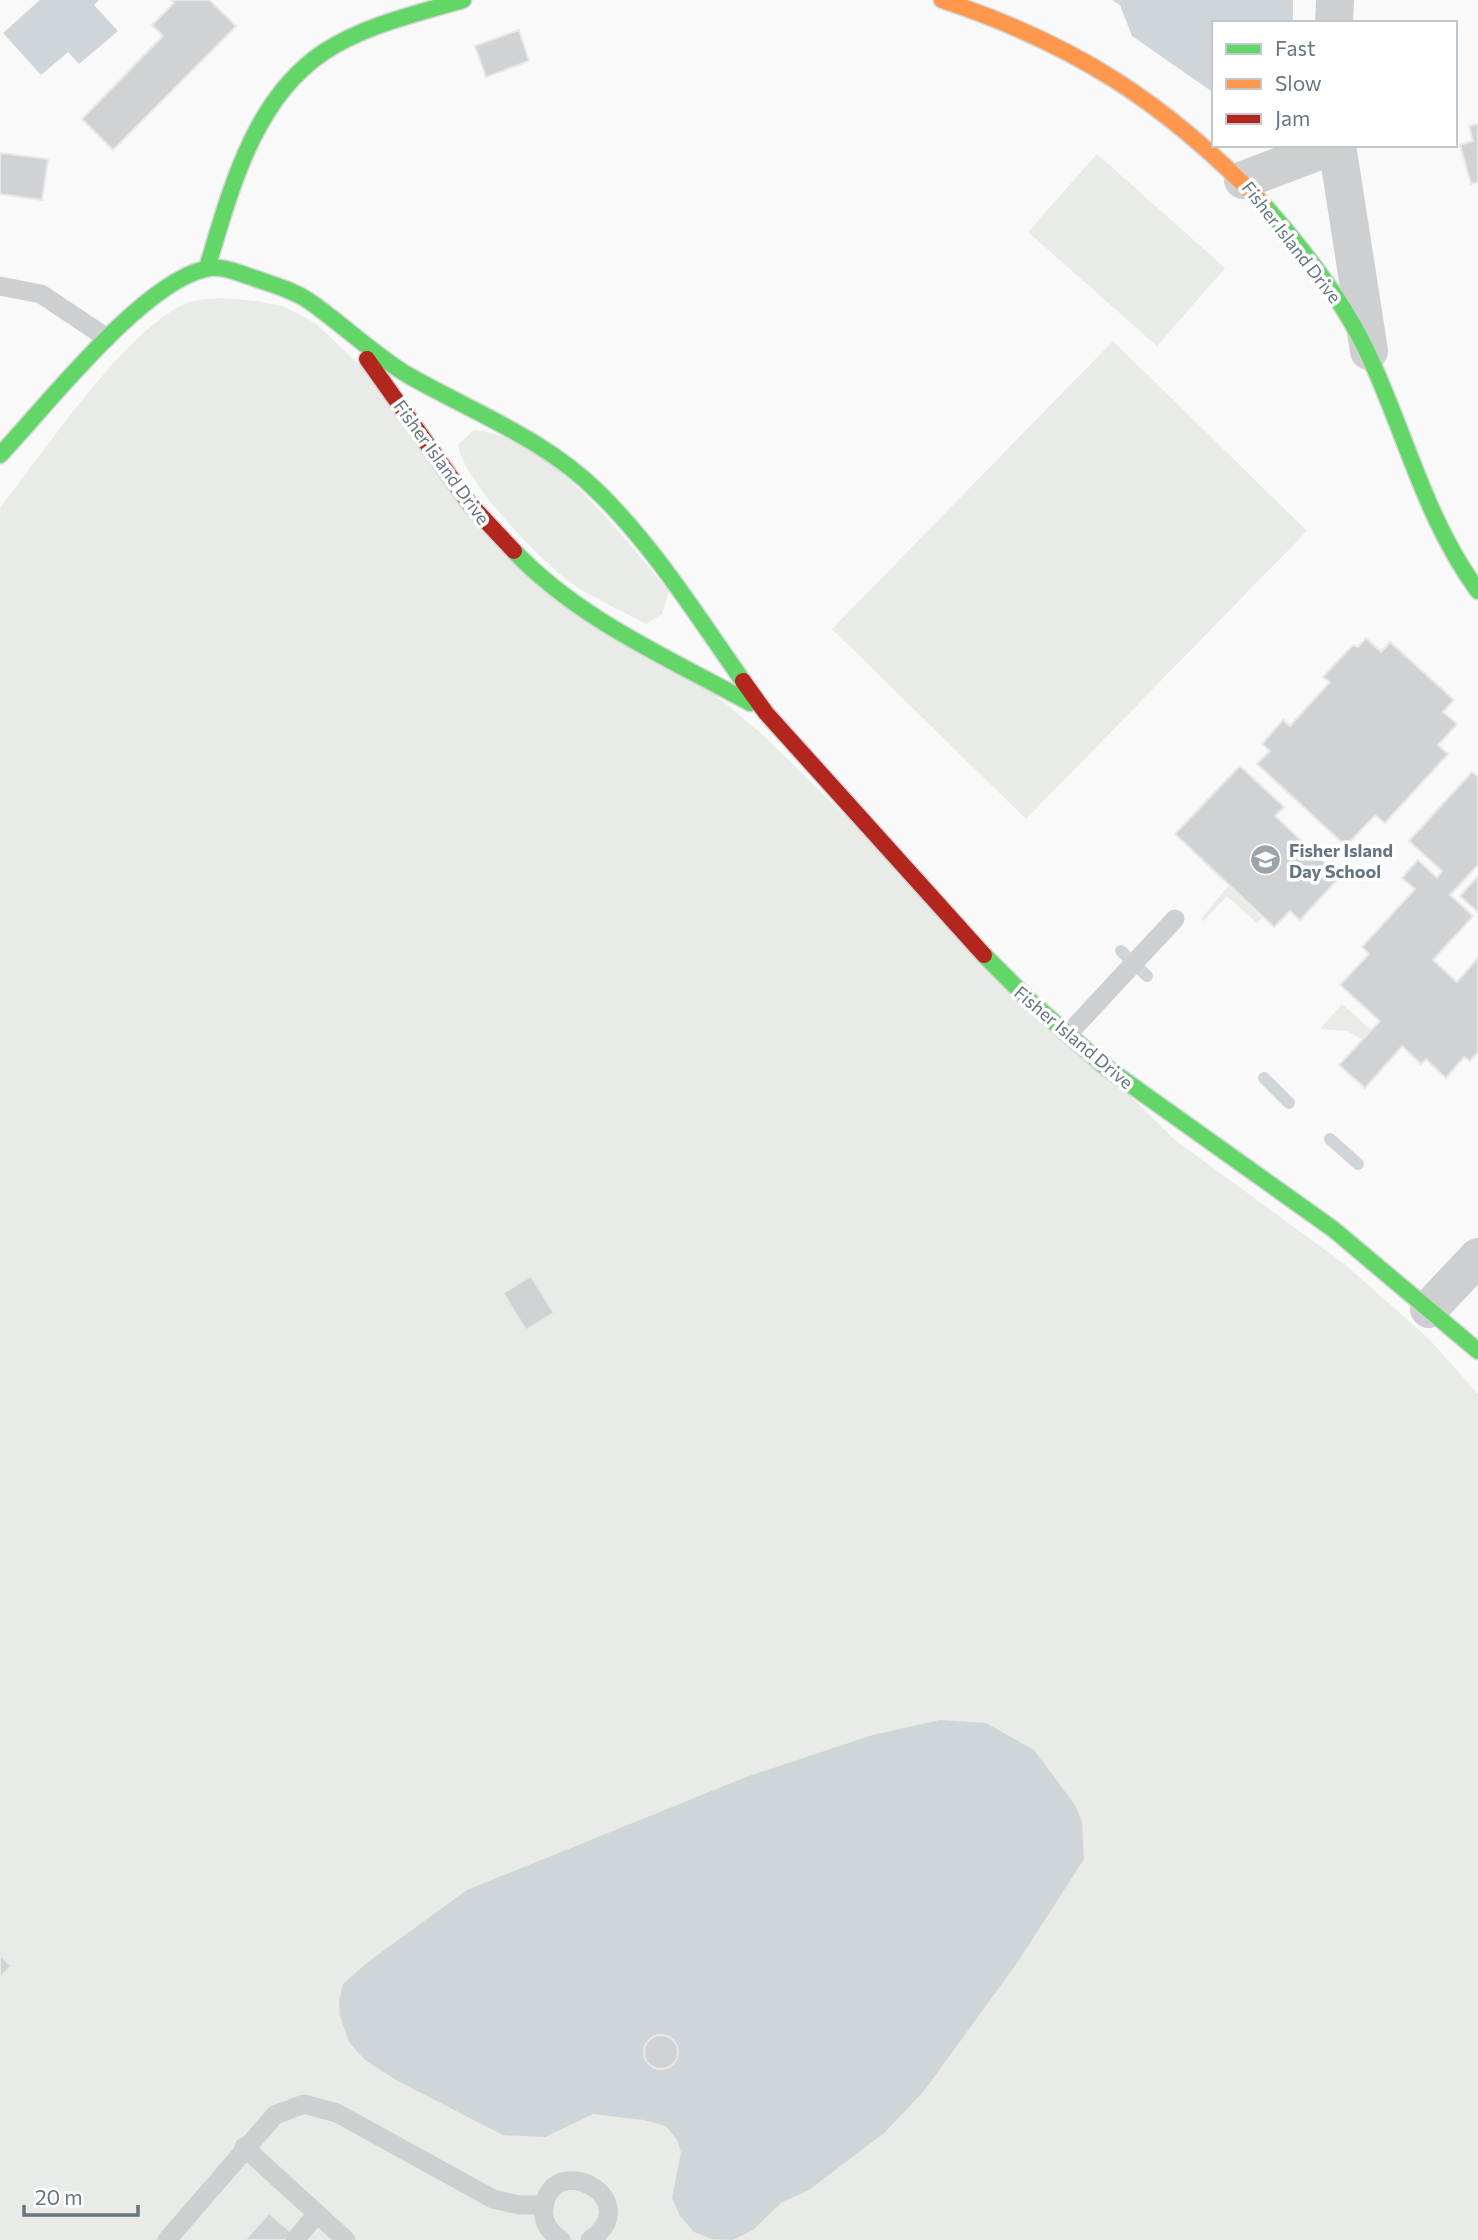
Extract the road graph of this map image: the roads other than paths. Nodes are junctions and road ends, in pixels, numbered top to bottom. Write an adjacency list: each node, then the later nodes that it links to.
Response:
1 (463, 0): 8 (street)
2 (942, 0): 7 (street, Fisher Island Drive)
3 (1335, 0): 4 (street)
4 (1334, 21)
5 (1331, 147): 7 (street)
6 (1336, 147): 12 (street, Fisher Island Drive)
7 (1243, 180): 12 (street, Fisher Island Drive)
8 (207, 268): 10 (street, Fisher Island Drive); 11 (street, Fisher Island Drive)
9 (0, 286): 11 (lane)
10 (345, 330): 13 (street, Fisher Island Drive); 17 (street, Fisher Island Drive)
11 (107, 338): 15 (street, Fisher Island Drive)
12 (1370, 357): 16 (street, Fisher Island Drive)
13 (472, 408): 14 (street); 17 (street, Fisher Island Drive)
14 (457, 425)
15 (0, 455)
16 (1478, 591)
17 (766, 713): 19 (street, Fisher Island Drive)
18 (1175, 919): 19 (lane)
19 (1068, 1034): 21 (street, Fisher Island Drive)
20 (1478, 1257): 21 (street)
21 (1429, 1309): 22 (street, Fisher Island Drive)
22 (1478, 1352)
23 (244, 2147): 24 (lane); 25 (lane); 26 (lane)
24 (544, 2205): 29 (lane); 30 (lane)
25 (317, 2214): 27 (lane); 28 (lane)
26 (167, 2240)
27 (295, 2240)
28 (346, 2240)
29 (561, 2240)
30 (590, 2240)

